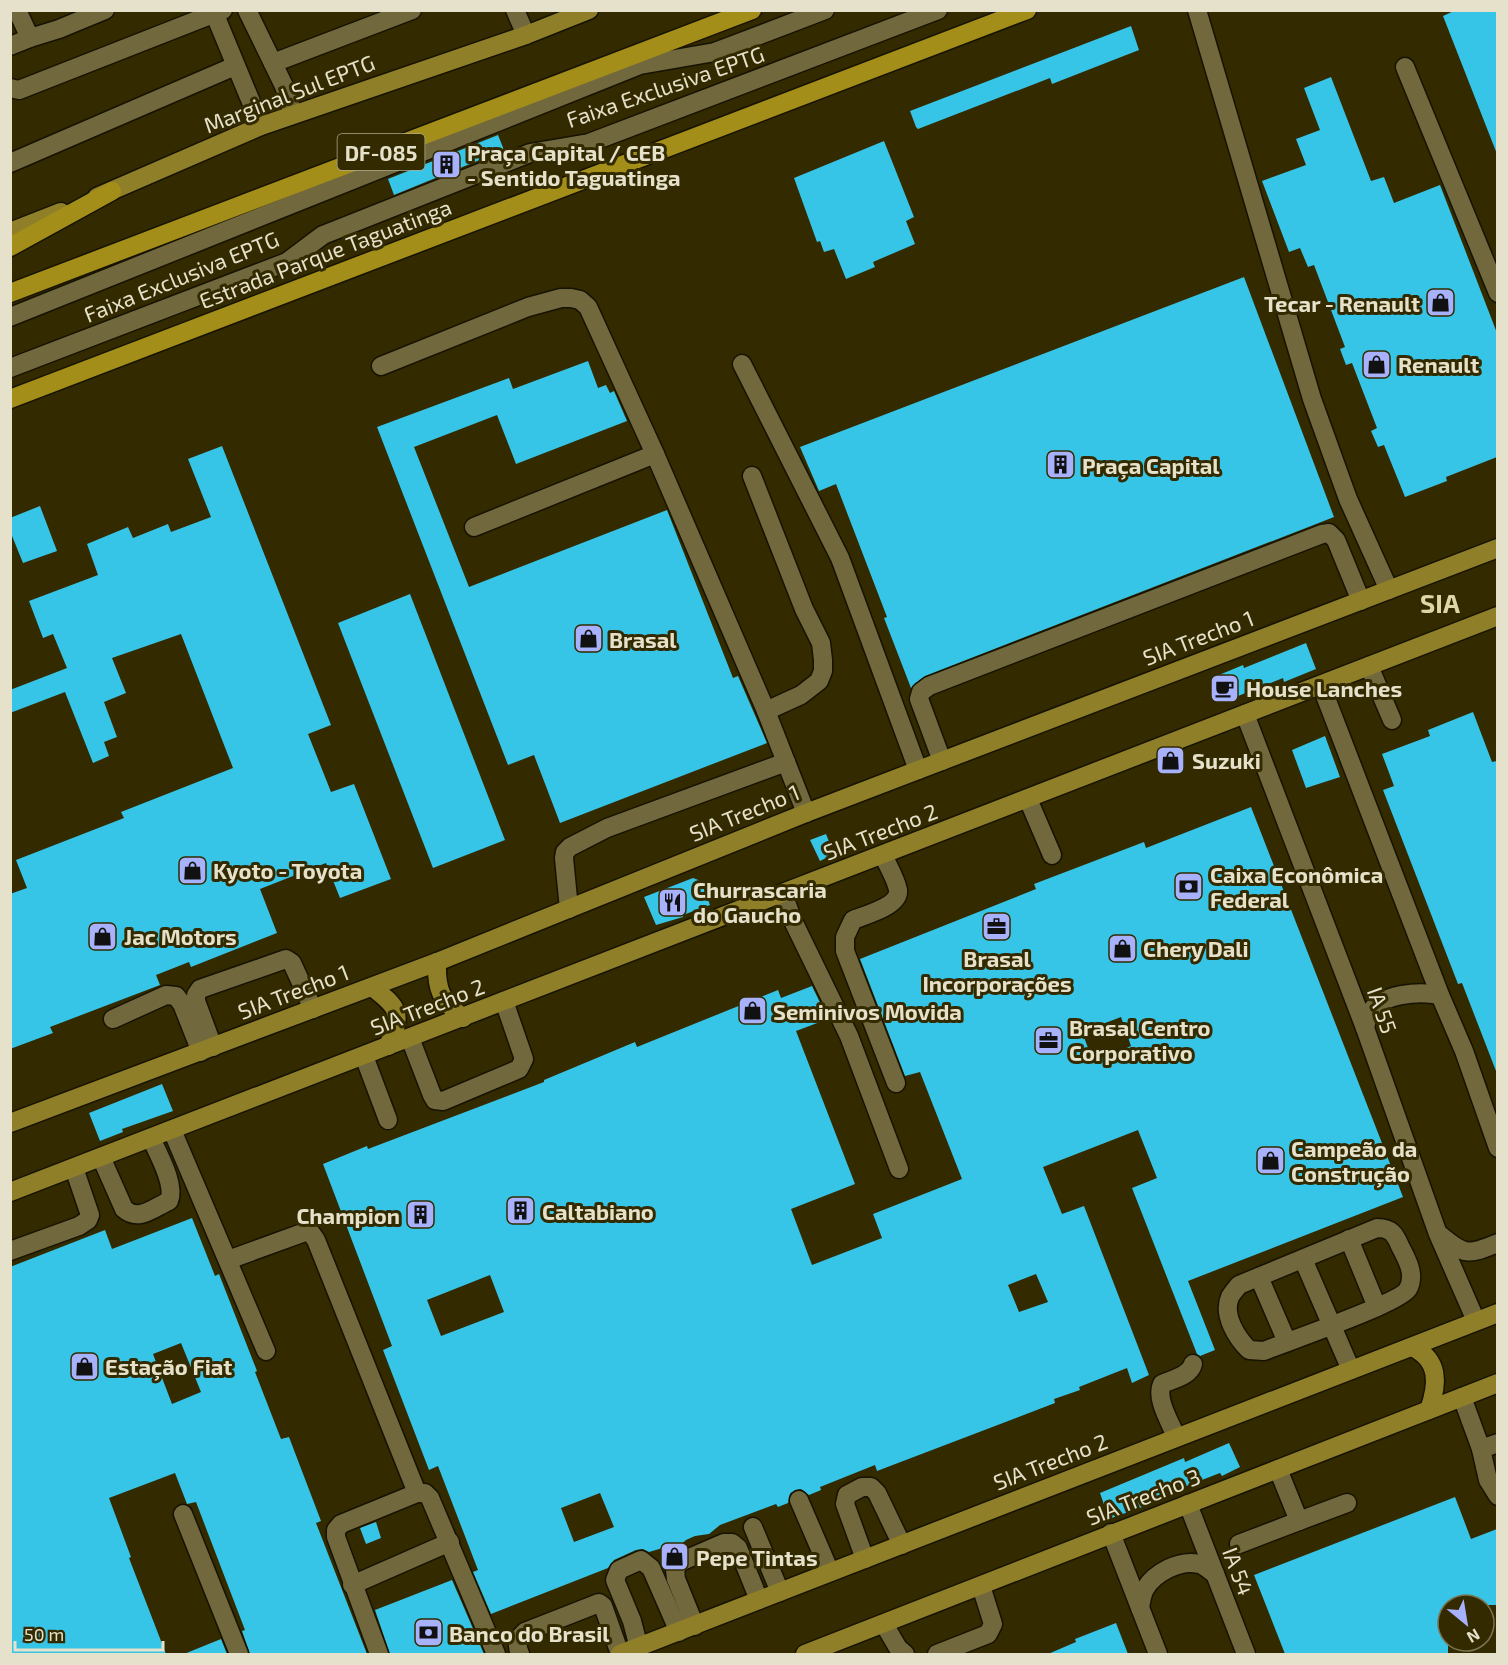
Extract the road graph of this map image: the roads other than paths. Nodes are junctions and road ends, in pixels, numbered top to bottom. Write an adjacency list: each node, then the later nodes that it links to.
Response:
1 (17, 10): 14 (street)
2 (105, 10): 14 (street)
3 (248, 10): 16 (street)
4 (412, 10): 16 (street)
5 (515, 10): 13 (street)
6 (589, 10): 13 (main road, Marginal Sul EPTG)
7 (752, 10): 26 (highway, DF-085)
8 (825, 10): 28 (street, Faixa Exclusiva EPTG)
9 (938, 10): 31 (street, Faixa Exclusiva EPTG)
10 (1027, 10): 32 (highway, Estrada Parque Taguatinga)
11 (1197, 10): 37 (street)
12 (216, 12): 17 (street); 19 (street)
13 (525, 35): 20 (main road, Marginal Sul EPTG)
14 (30, 38): 15 (street)
15 (10, 45)
16 (273, 63): 20 (street)
17 (236, 66): 21 (street); 22 (street)
18 (1405, 67): 27 (street)
19 (10, 88)
20 (293, 114): 21 (main road, Marginal Sul EPTG)
21 (261, 126): 23 (main road, Marginal Sul EPTG)
22 (10, 163)
23 (112, 191): 24 (main road, Marginal Sul EPTG); 25 (highway)
24 (10, 232)
25 (10, 247)
26 (10, 293)
27 (1497, 293)
28 (10, 317)
29 (742, 364): 47 (street)
30 (381, 366): 33 (street)
31 (10, 368)
32 (10, 399)
33 (655, 454): 35 (street); 42 (street)
34 (752, 476): 42 (street)
35 (474, 527)
36 (1497, 548): 37 (main road, SIA Trecho 1)
37 (1389, 590): 38 (main road, SIA Trecho 1)
38 (1361, 601): 45 (main road, SIA Trecho 1); 45 (street)
39 (1497, 616): 40 (main road, SIA Trecho 2)
40 (1369, 666): 41 (main road, SIA Trecho 2); 44 (street)
41 (1321, 685): 43 (main road, SIA Trecho 2); 56 (street)
42 (766, 711): 46 (street)
43 (1245, 714): 48 (main road, SIA Trecho 2); 61 (street, IA 55)
44 (1392, 720)
45 (942, 761): 47 (main road, SIA Trecho 1)
46 (786, 762): 49 (street); 53 (street)
47 (918, 770): 49 (main road, SIA Trecho 1)
48 (1028, 799): 50 (main road, SIA Trecho 2); 51 (street)
49 (806, 813): 53 (main road, SIA Trecho 1)
50 (883, 855): 52 (main road, SIA Trecho 2); 66 (street)
51 (1052, 855)
52 (783, 894): 57 (main road, SIA Trecho 2); 74 (street)
53 (569, 909): 54 (main road, SIA Trecho 1)
54 (437, 962): 55 (main road, SIA Trecho 1); 59 (main road)
55 (372, 987): 58 (main road, SIA Trecho 1); 63 (main road)
56 (1440, 995): 61 (street); 71 (street)
57 (504, 1002): 59 (main road, SIA Trecho 2); 62 (street)
58 (313, 1009): 64 (main road, SIA Trecho 1); 64 (street)
59 (463, 1017): 62 (main road, SIA Trecho 2)
60 (113, 1019): 64 (street)
61 (1365, 1028): 76 (street, IA 55)
62 (410, 1038): 63 (main road, SIA Trecho 2)
63 (388, 1046): 65 (main road, SIA Trecho 2)
64 (207, 1049): 68 (main road, SIA Trecho 1)
65 (364, 1056): 67 (street); 69 (main road, SIA Trecho 2)
66 (896, 1083)
67 (388, 1120)
68 (10, 1123)
69 (172, 1130): 70 (main road, SIA Trecho 2); 81 (street)
70 (151, 1138): 72 (main road, SIA Trecho 2); 72 (street)
71 (1497, 1148)
72 (101, 1157): 73 (main road, SIA Trecho 2)
73 (74, 1168): 75 (main road, SIA Trecho 2); 79 (street)
74 (899, 1169)
75 (10, 1192)
76 (1438, 1234): 78 (street); 85 (street, IA 55)
77 (1349, 1239): 80 (street); 83 (street); 83 (street)
78 (1497, 1243)
79 (10, 1251)
80 (1303, 1259): 82 (street); 86 (street)
81 (228, 1260): 89 (street); 98 (street)
82 (1259, 1277): 87 (street); 87 (street)
83 (1377, 1307): 86 (street)
84 (1497, 1313): 85 (main road, SIA Trecho 2)
85 (1476, 1321): 88 (main road, SIA Trecho 2)
86 (1332, 1324): 87 (street); 91 (street)
87 (1287, 1342)
88 (1412, 1347): 91 (main road, SIA Trecho 2); 94 (main road)
89 (266, 1351)
90 (1193, 1364): 95 (street)
91 (1351, 1370): 95 (main road, SIA Trecho 2)
92 (1497, 1383): 93 (main road, SIA Trecho 3)
93 (1462, 1397): 94 (main road, SIA Trecho 3); 96 (street)
94 (1430, 1410): 97 (main road, SIA Trecho 3)
95 (1176, 1437): 109 (main road, SIA Trecho 2)
96 (1489, 1446): 99 (street)
97 (1278, 1469): 102 (main road, SIA Trecho 3); 104 (street)
98 (417, 1493): 107 (street); 113 (street)
99 (1497, 1496)
100 (799, 1500): 111 (street)
101 (1347, 1503): 104 (street)
102 (1188, 1504): 106 (main road, SIA Trecho 3); 112 (street, IA 54)
103 (183, 1514): 121 (street)
104 (1299, 1521): 108 (street)
105 (753, 1527): 115 (street)
106 (1111, 1533): 114 (main road, SIA Trecho 3); 117 (street)
107 (450, 1542): 113 (street); 123 (street)
108 (1239, 1544)
109 (902, 1545): 110 (main road, SIA Trecho 2); 110 (street)
110 (865, 1559): 111 (main road, SIA Trecho 2)
111 (830, 1572): 115 (main road, SIA Trecho 2)
112 (1215, 1574): 117 (street); 130 (street, IA 54)
113 (352, 1585): 122 (street)
114 (981, 1586): 118 (main road, SIA Trecho 3); 128 (street)
115 (780, 1592): 116 (main road, SIA Trecho 2)
116 (759, 1600): 119 (main road, SIA Trecho 2); 119 (street)
117 (1140, 1608): 129 (street)
118 (884, 1624): 126 (main road, SIA Trecho 3); 127 (street)
119 (687, 1629): 120 (main road, SIA Trecho 2); 120 (street)
120 (637, 1651): 125 (main road, SIA Trecho 2)
121 (239, 1654)
122 (379, 1654)
123 (496, 1654)
124 (520, 1654): 125 (street)
125 (620, 1654)
126 (805, 1654)
127 (905, 1654)
128 (937, 1654)
129 (1158, 1654)
130 (1246, 1654)

